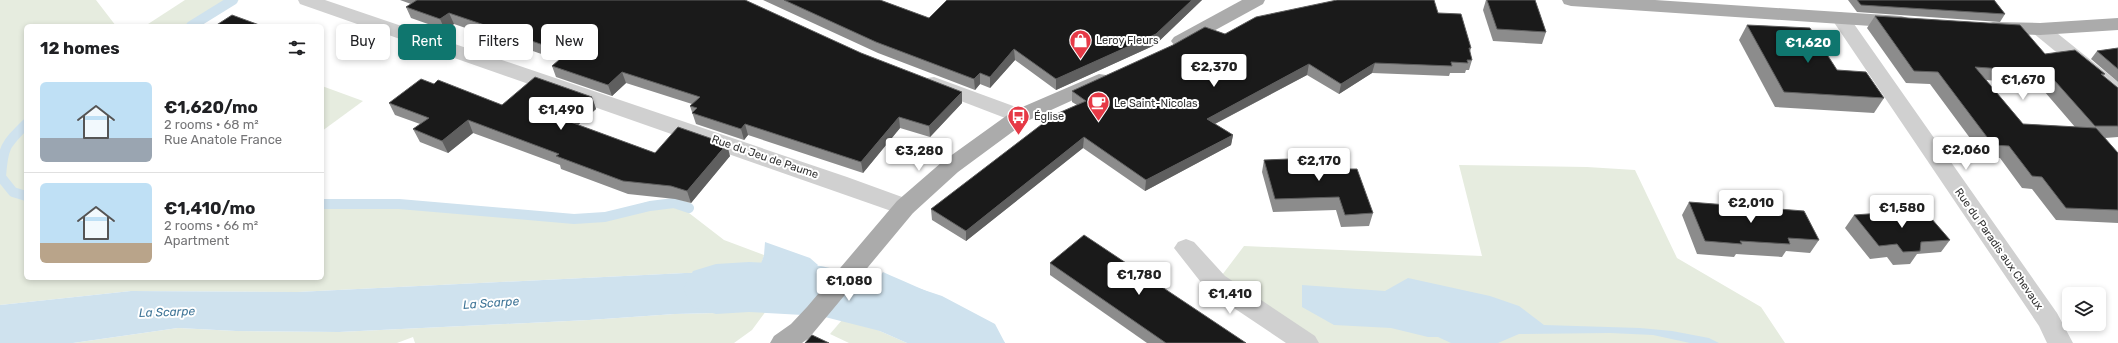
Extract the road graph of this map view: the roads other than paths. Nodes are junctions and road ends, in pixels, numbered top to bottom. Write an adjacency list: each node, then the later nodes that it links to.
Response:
1 (306, 0): 15 (street, Rue du Jeu de Paume)
2 (1256, 0): 10 (main road)
3 (1571, 0): 4 (main road)
4 (1694, 4): 5 (main road)
5 (1840, 18): 6 (main road); 19 (street, Rue du Paradis aux Chevaux)
6 (1917, 24)
7 (2118, 24): 9 (main road)
8 (1976, 27): 9 (main road)
9 (2040, 29): 13 (street)
10 (1164, 50)
11 (1118, 71): 14 (main road)
12 (914, 75): 14 (street)
13 (2118, 92)
14 (1020, 116): 15 (main road)
15 (905, 207): 17 (main road)
16 (1186, 248): 18 (street)
17 (783, 343)
18 (1306, 343)
19 (2060, 343)

